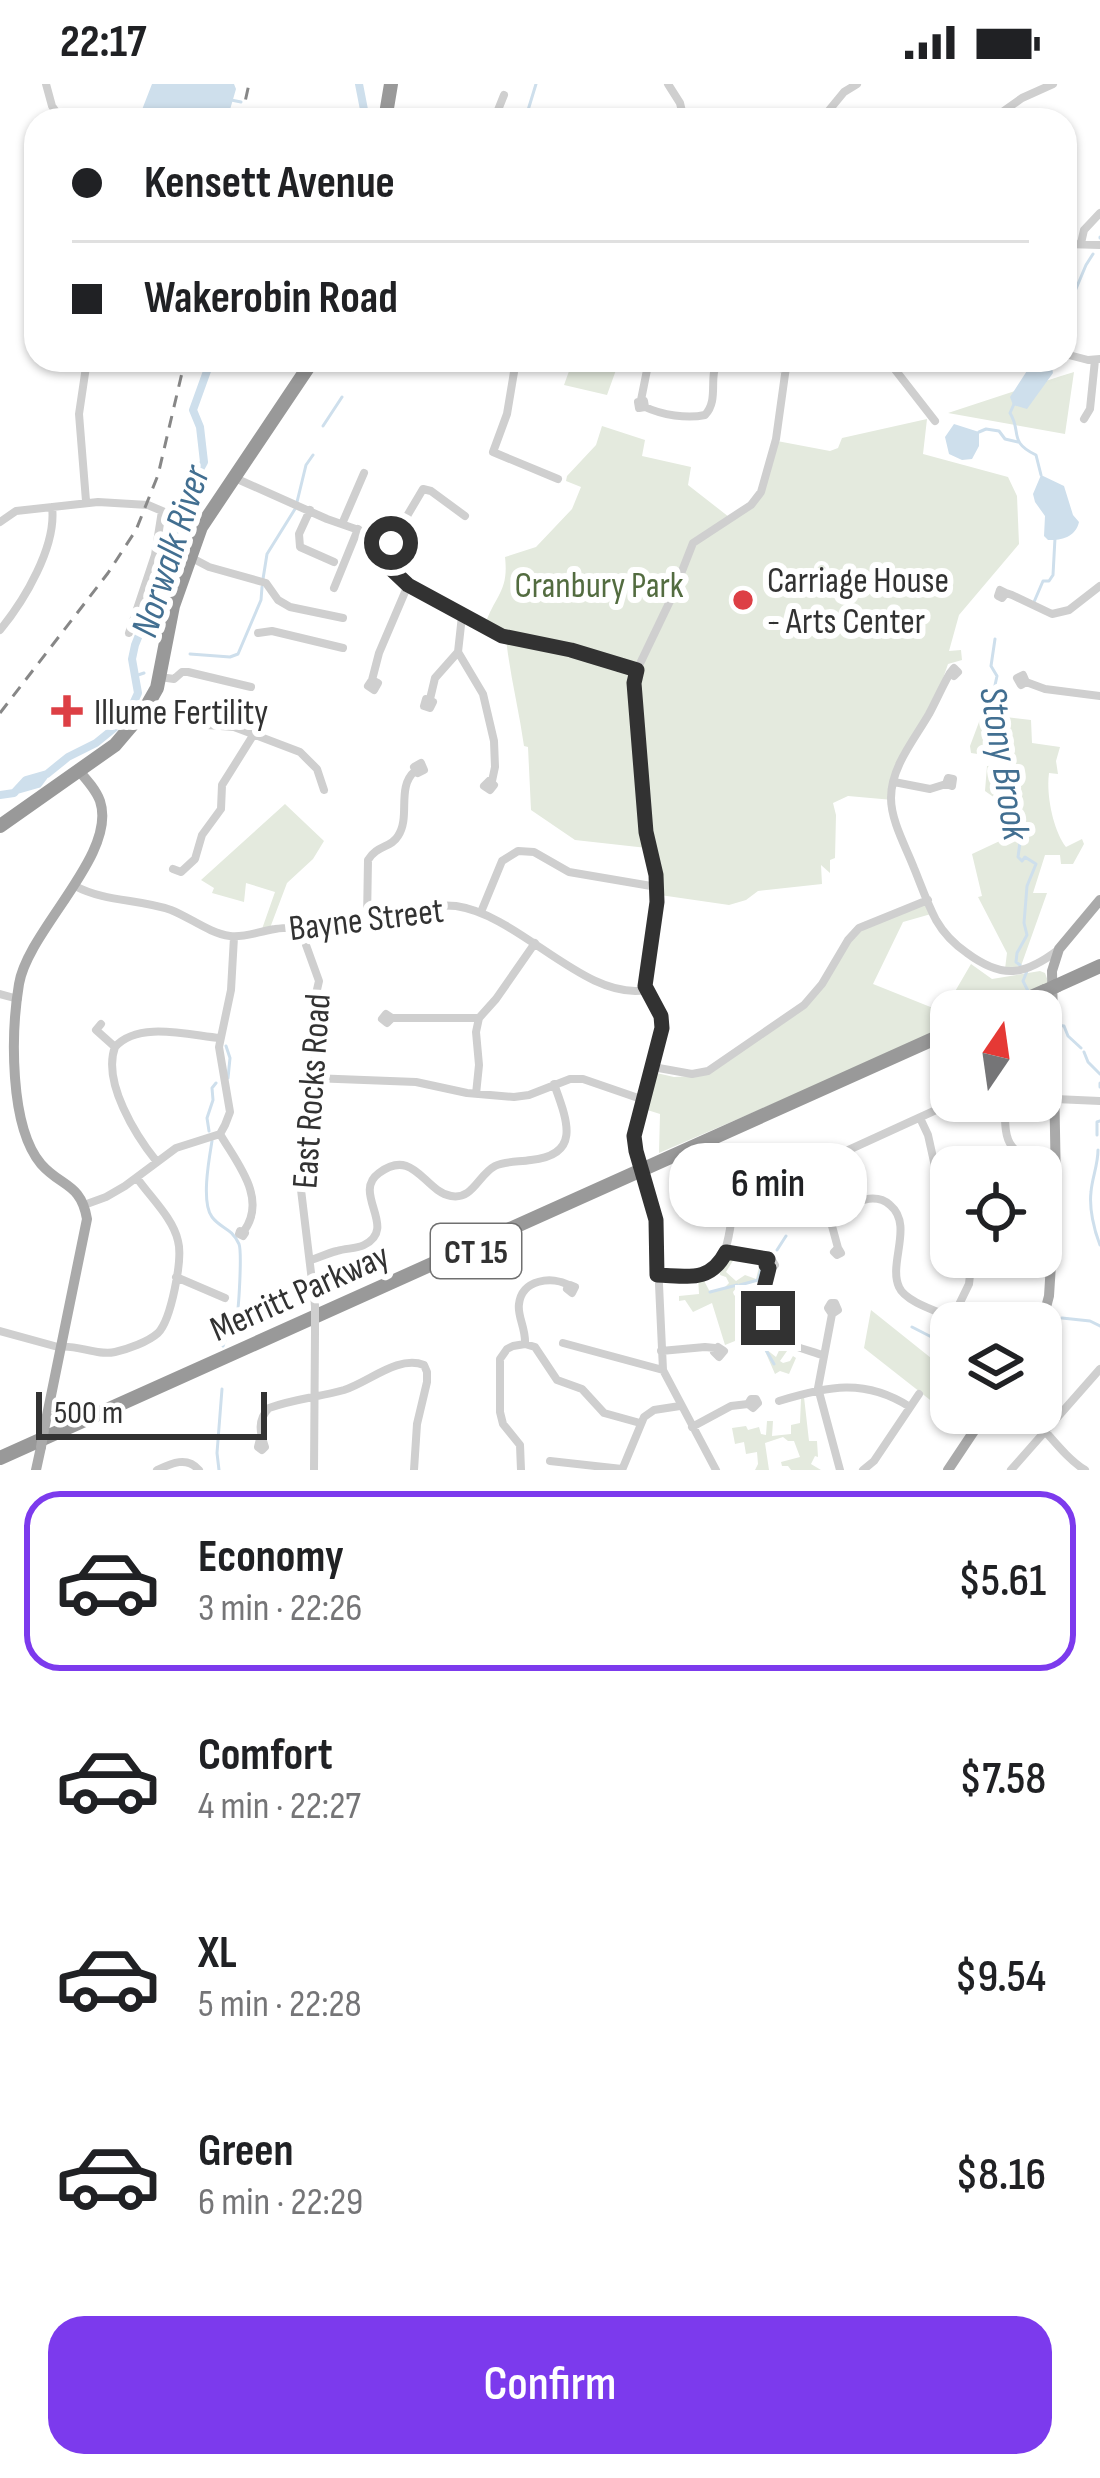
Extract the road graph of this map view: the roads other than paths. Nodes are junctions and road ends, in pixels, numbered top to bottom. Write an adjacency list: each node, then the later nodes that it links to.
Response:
1 (857, 84): 5 (street)
2 (1046, 85): 6 (street)
3 (503, 95): 4 (street)
4 (498, 108)
5 (831, 108)
6 (1008, 108)
7 (1100, 213): 9 (street)
8 (1077, 243): 9 (street)
9 (1081, 243): 10 (street)
10 (1100, 245)
11 (1097, 360): 19 (street)
12 (85, 372): 24 (street)
13 (306, 372): 22 (highway)
14 (514, 372): 23 (street)
15 (648, 372): 16 (street)
16 (714, 372)
17 (785, 372): 47 (street)
18 (897, 372): 20 (street)
19 (1084, 418)
20 (935, 421)
21 (364, 473): 30 (street)
22 (235, 478): 26 (street); 31 (highway)
23 (558, 479)
24 (86, 501): 25 (street); 27 (street)
25 (52, 507): 29 (street); 42 (street)
26 (310, 510): 30 (street); 35 (street)
27 (162, 511): 31 (street); 43 (street)
28 (465, 516): 33 (street)
29 (0, 522)
30 (342, 524): 32 (street)
31 (201, 527): 34 (highway)
32 (358, 529): 33 (street); 38 (street)
33 (382, 549): 36 (street)
34 (189, 556): 41 (street); 49 (highway)
35 (334, 562)
36 (408, 585): 40 (street); 50 (street)
37 (1100, 586): 39 (street)
38 (334, 588)
39 (1006, 593)
40 (462, 616): 46 (street); 47 (street)
41 (343, 618)
42 (0, 630)
43 (129, 633)
44 (258, 633): 45 (street)
45 (343, 647)
46 (458, 652): 54 (street); 59 (street)
47 (637, 670): 66 (street)
48 (950, 673): 60 (street)
49 (160, 677): 52 (street); 55 (highway)
50 (372, 680)
51 (1026, 682): 53 (street)
52 (251, 687)
53 (1100, 696)
54 (430, 699)
55 (151, 701): 56 (street); 57 (highway)
56 (251, 733): 62 (street); 64 (street)
57 (79, 771): 63 (highway); 65 (main road)
58 (415, 771): 70 (street)
59 (492, 781)
60 (894, 782): 61 (street); 67 (street)
61 (946, 784)
62 (324, 790)
63 (0, 826)
64 (173, 869)
65 (74, 886): 72 (street, Bayne Street); 82 (main road)
66 (657, 886): 69 (street); 78 (street)
67 (928, 900): 75 (street); 89 (street)
68 (1100, 900): 74 (main road)
69 (481, 912): 70 (street, Bayne Street); 73 (street, Bayne Street)
70 (367, 920): 71 (street, Bayne Street)
71 (304, 929): 72 (street, Bayne Street); 90 (street, East Rocks Road)
72 (234, 937): 86 (street)
73 (535, 944): 78 (street, Bayne Street); 84 (street)
74 (1059, 949): 75 (street); 77 (main road)
75 (1028, 968): 77 (street)
76 (1100, 969): 77 (highway)
77 (1051, 988): 79 (highway); 80 (highway)
78 (646, 990): 89 (street)
79 (1046, 990)
80 (1047, 990)
81 (0, 994): 82 (street)
82 (18, 999): 103 (main road)
83 (392, 1018): 84 (street)
84 (479, 1018): 92 (street)
85 (101, 1024): 88 (street)
86 (220, 1038): 88 (street); 98 (street)
87 (930, 1044): 138 (highway, Merritt Parkway / CT 15)
88 (115, 1047): 100 (street)
89 (653, 1067): 94 (street)
90 (312, 1078): 92 (street); 108 (street, East Rocks Road)
91 (554, 1084): 92 (street); 94 (street); 108 (street)
92 (476, 1094)
93 (1062, 1099): 95 (street)
94 (644, 1100): 109 (street, bridge)
95 (1100, 1101)
96 (930, 1113): 97 (street)
97 (920, 1118): 99 (street); 101 (street)
98 (220, 1134): 100 (street); 105 (street)
99 (930, 1146)
100 (157, 1162): 102 (street)
101 (807, 1168): 104 (street); 107 (street)
102 (137, 1178): 103 (street); 110 (street)
103 (84, 1205): 118 (main road)
104 (829, 1215): 106 (street); 113 (street)
105 (244, 1231)
106 (838, 1248)
107 (726, 1252): 109 (street); 121 (street)
108 (311, 1260): 126 (street, East Rocks Road, bridge)
109 (657, 1275): 120 (street)
110 (176, 1277): 112 (street); 118 (street)
111 (569, 1285): 117 (street)
112 (225, 1298)
113 (930, 1307)
114 (832, 1314): 121 (street)
115 (0, 1331): 118 (street)
116 (563, 1343): 123 (street)
117 (525, 1344): 132 (street); 145 (street)
118 (62, 1346): 141 (main road, bridge)
119 (715, 1348): 120 (street)
120 (661, 1351): 123 (street)
121 (823, 1355): 124 (street)
122 (1100, 1369): 131 (street)
123 (663, 1370): 129 (street)
124 (818, 1392): 127 (street); 130 (street); 148 (street)
125 (919, 1394): 130 (street)
126 (315, 1396): 137 (street); 140 (street, East Rocks Road); 144 (street)
127 (778, 1401)
128 (748, 1404): 133 (street)
129 (680, 1406): 132 (street); 133 (street)
130 (910, 1407): 149 (street)
131 (1062, 1412)
132 (640, 1423): 146 (street)
133 (692, 1427): 147 (street)
134 (972, 1434): 150 (main road)
135 (1042, 1434): 151 (street)
136 (1049, 1434): 152 (street)
137 (260, 1439)
138 (0, 1460)
139 (550, 1460): 146 (street)
140 (317, 1469)
141 (36, 1470)
142 (157, 1470): 143 (street)
143 (199, 1470)
144 (414, 1470)
145 (521, 1470)
146 (622, 1470)
147 (716, 1470)
148 (840, 1470)
149 (863, 1470)
150 (948, 1470)
151 (1011, 1470)
152 (1085, 1470)

